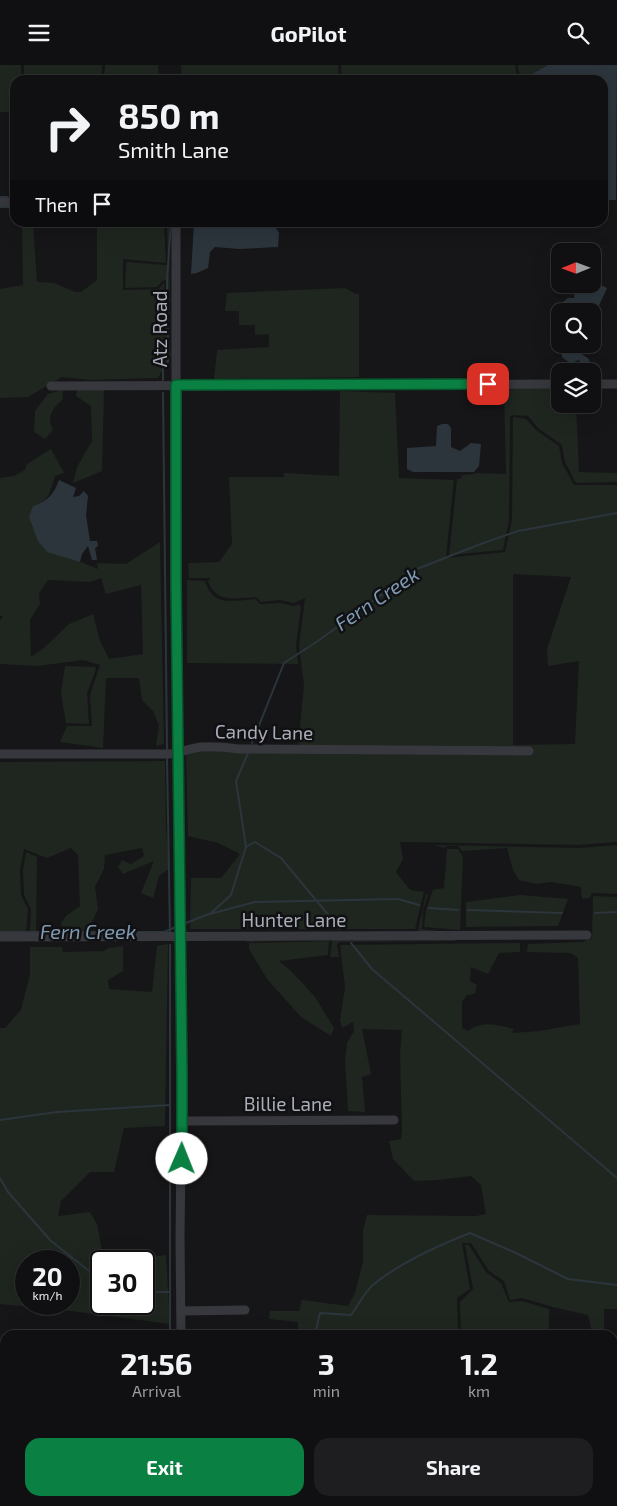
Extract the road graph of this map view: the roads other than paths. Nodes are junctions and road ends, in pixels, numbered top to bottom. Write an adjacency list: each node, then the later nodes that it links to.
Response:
1 (176, 227): 5 (street, Atz Road)
2 (551, 384): 5 (street)
3 (601, 384): 4 (street)
4 (617, 384)
5 (176, 385): 6 (street); 8 (street, Atz Road)
6 (51, 386)
7 (529, 751): 8 (street, Candy Lane)
8 (178, 753): 9 (street, Candy Lane); 11 (street, Atz Road)
9 (0, 754)
10 (587, 935): 11 (street, Hunter Lane)
11 (181, 936): 12 (street, Hunter Lane); 13 (street, Atz Road)
12 (0, 937)
13 (182, 1121): 14 (street, Billie Lane); 16 (street, Atz Road)
14 (394, 1121)
15 (244, 1310): 16 (street)
16 (181, 1311): 17 (street, Atz Road)
17 (181, 1330)

